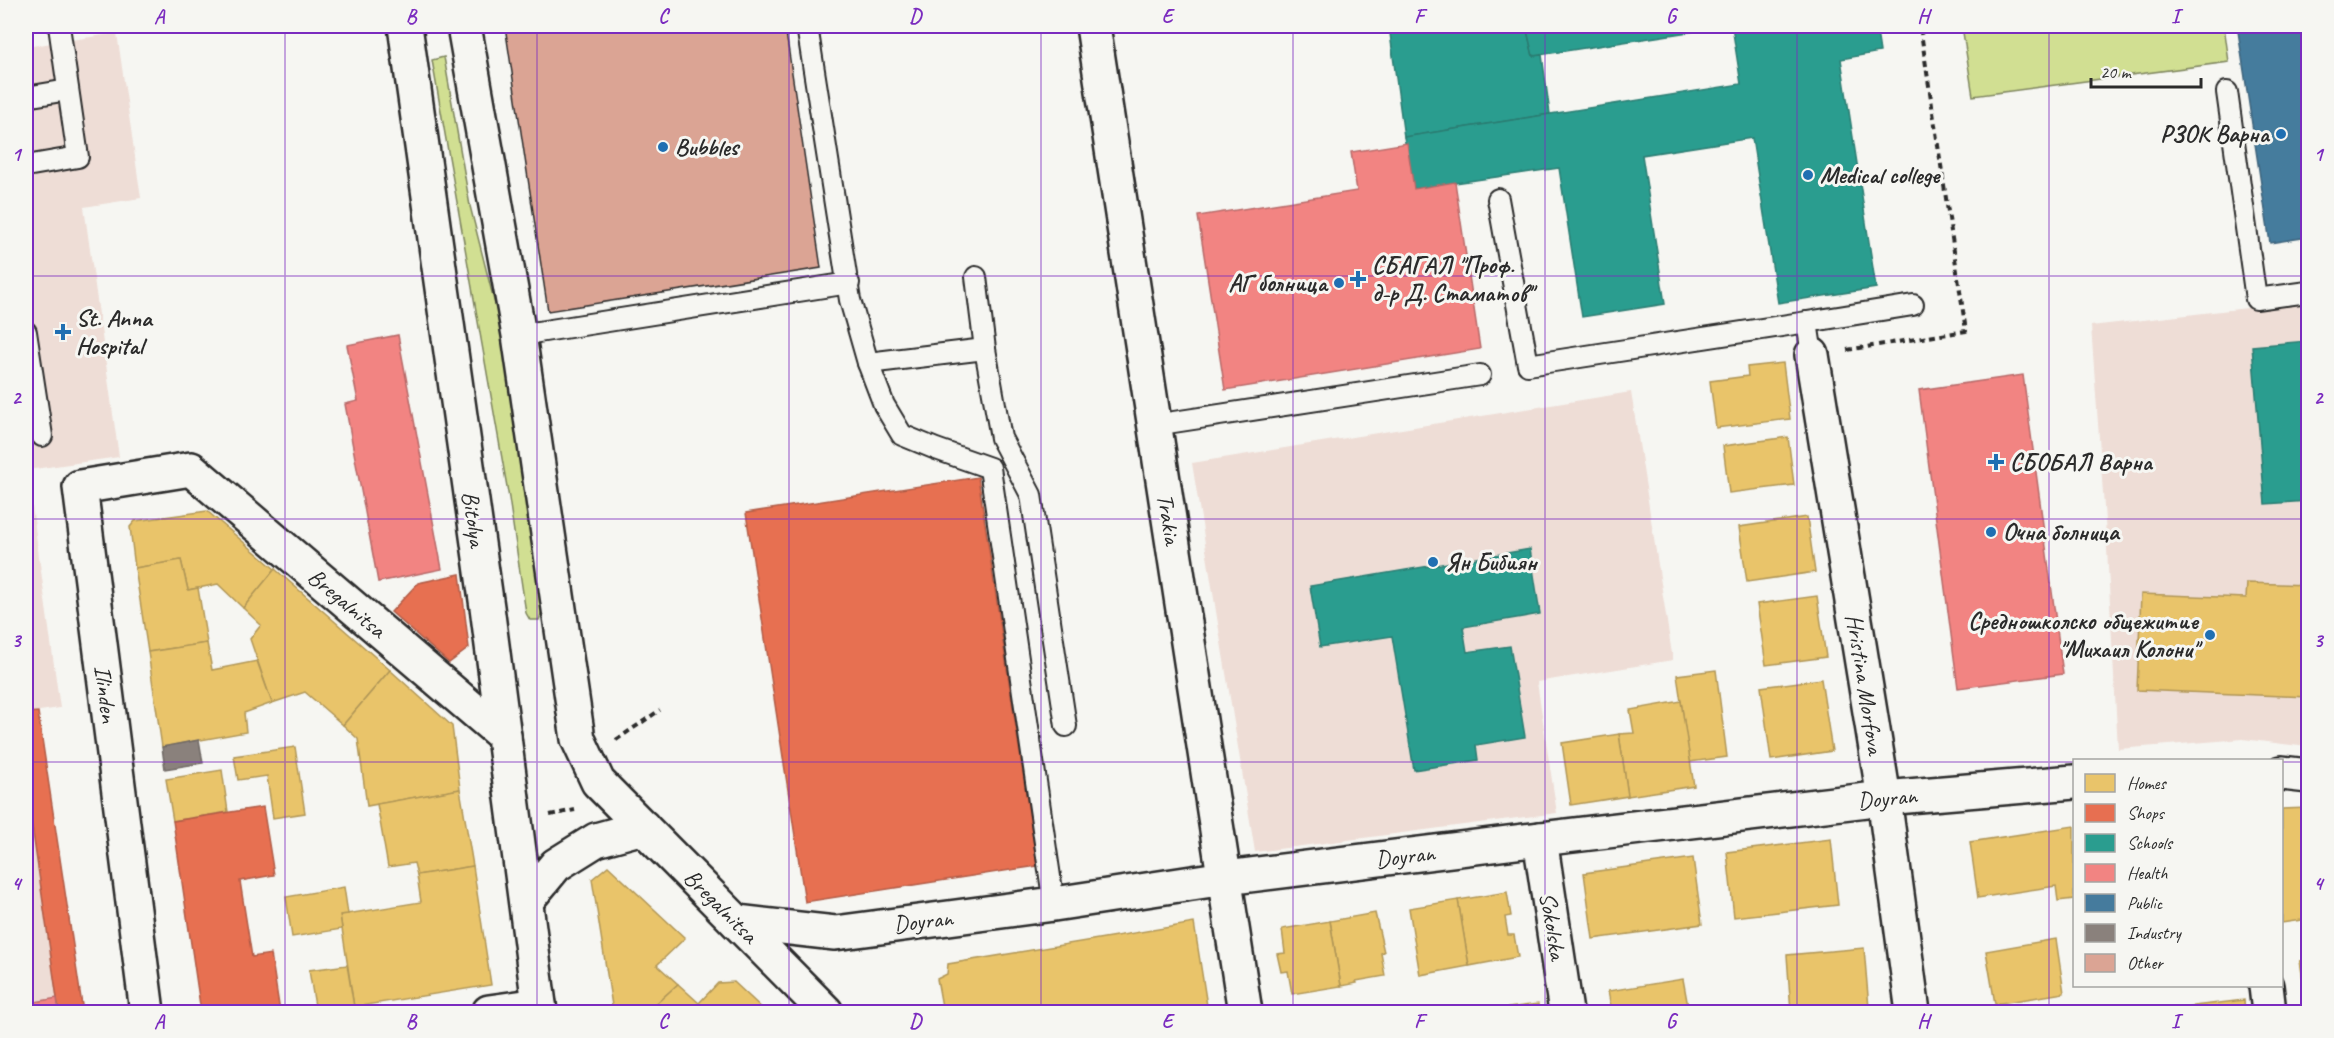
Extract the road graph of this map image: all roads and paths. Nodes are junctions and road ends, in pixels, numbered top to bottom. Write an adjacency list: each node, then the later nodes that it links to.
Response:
1 (59, 26): 7 (lane)
2 (405, 26): 28 (street, Bitolya)
3 (464, 26): 18 (street)
4 (807, 26): 13 (lane)
5 (1093, 26): 23 (street, Trakia)
6 (1920, 26): 20 (path)
7 (68, 90): 9 (lane); 10 (lane)
8 (2227, 92): 14 (lane)
9 (26, 97)
10 (26, 166)
11 (1498, 199): 16 (lane)
12 (976, 277): 19 (lane)
13 (849, 283): 18 (lane); 21 (lane)
14 (2308, 292)
15 (1913, 305): 16 (lane)
16 (1807, 322): 20 (lane)
17 (26, 332): 24 (lane)
18 (519, 335): 29 (street)
19 (985, 349): 21 (lane); 27 (lane)
20 (1812, 356): 33 (street, Hristina Morfova)
21 (868, 363): 40 (lane)
22 (1480, 375): 23 (lane)
23 (1154, 425): 38 (street, Trakia)
24 (42, 436)
25 (191, 469): 28 (street, Bregalnitsa); 44 (street, Ilinden)
26 (660, 710): 29 (path)
27 (1066, 726)
28 (504, 736): 35 (street, Bitolya)
29 (583, 750): 34 (street, Bregalnitsa)
30 (2283, 773): 31 (street)
31 (2308, 776)
32 (2073, 782): 33 (street, Doyran)
33 (1884, 798): 37 (street, Doyran); 49 (street, Hristina Morfova)
34 (616, 801): 35 (path); 36 (street, Bregalnitsa)
35 (515, 822): 39 (street, Bitolya)
36 (643, 827): 39 (street); 41 (street, Bregalnitsa)
37 (1540, 839): 38 (street, Doyran); 48 (street, Sokolska)
38 (1225, 878): 40 (street, Doyran); 47 (street, Trakia)
39 (526, 901): 43 (street, Bitolya)
40 (1054, 904): 41 (street, Doyran)
41 (737, 922): 46 (street, Bregalnitsa)
42 (2266, 987): 50 (street)
43 (540, 1009): 45 (street)
44 (147, 1012)
45 (489, 1012)
46 (826, 1012)
47 (1245, 1012)
48 (1566, 1012)
49 (1913, 1012)
50 (2269, 1012)

